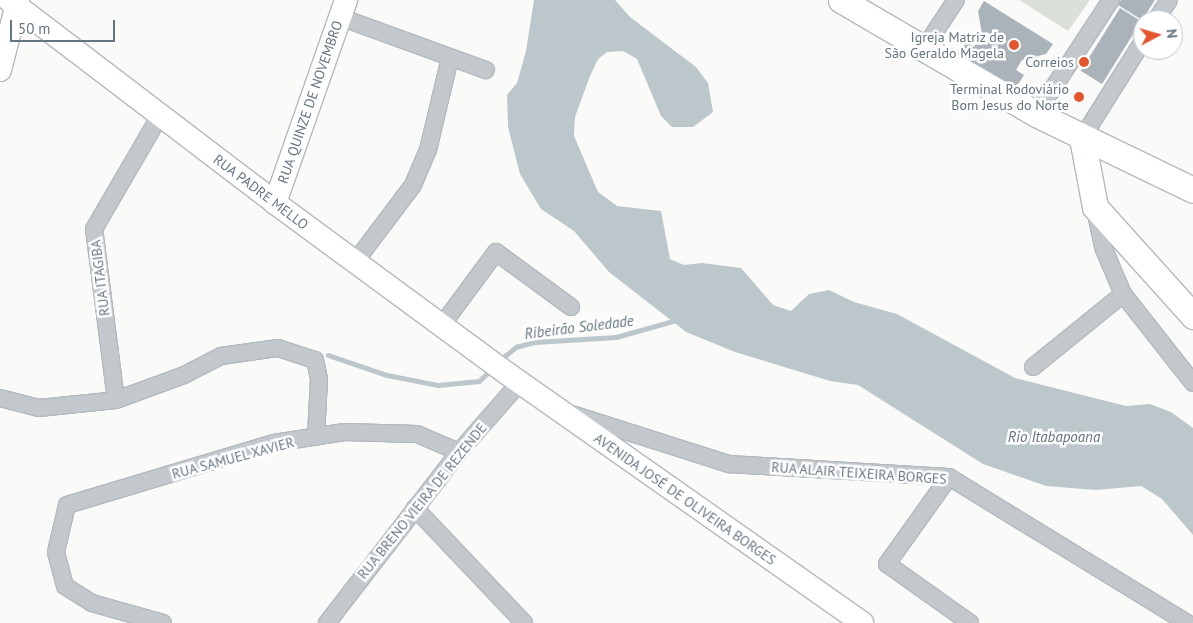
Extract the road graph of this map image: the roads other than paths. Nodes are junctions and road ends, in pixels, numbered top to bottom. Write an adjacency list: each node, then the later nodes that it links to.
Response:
1 (841, 0): 7 (main road)
2 (956, 0): 7 (street)
3 (1111, 0): 13 (street)
4 (12, 2): 6 (main road); 10 (main road); 12 (main road, RUA PADRE MELLO)
5 (343, 8): 9 (street); 16 (main road, RUA QUINZE DE NOVEMBRO)
6 (0, 25)
7 (923, 50): 13 (main road)
8 (1133, 57): 14 (street)
9 (450, 58): 11 (street); 18 (street)
10 (0, 70)
11 (486, 70)
12 (161, 114): 16 (main road, RUA PADRE MELLO); 27 (street, RUA ITAGIBA)
13 (1036, 114): 14 (main road)
14 (1082, 138): 15 (main road); 17 (main road)
15 (1193, 190)
16 (275, 203): 18 (main road, RUA PADRE MELLO)
17 (1095, 207): 19 (street); 21 (main road)
18 (355, 262): 22 (main road, RUA PADRE MELLO)
19 (1123, 294): 23 (street); 25 (street)
20 (571, 307): 22 (street)
21 (1193, 316)
22 (442, 326): 24 (main road, RUA PADRE MELLO)
23 (1033, 367)
24 (514, 378): 28 (main road, AVENIDA JOSÉ DE OLIVEIRA BORGES); 30 (street, RUA BRENO VIEIRA DE REZENDE)
25 (1193, 382)
26 (0, 398): 27 (street)
27 (116, 400): 29 (street)
28 (558, 410): 31 (street, RUA ALAIR TEIXEIRA BORGES); 36 (main road, AVENIDA JOSÉ DE OLIVEIRA BORGES)
29 (316, 437): 30 (street, RUA SAMUEL XAVIER); 33 (street, RUA SAMUEL XAVIER)
30 (459, 452): 32 (street, RUA BRENO VIEIRA DE REZENDE)
31 (949, 477): 37 (street); 38 (street, RUA ALAIR TEIXEIRA BORGES)
32 (414, 508): 34 (street, RUA BRENO VIEIRA DE REZENDE); 35 (street)
33 (163, 623)
34 (327, 623)
35 (524, 623)
36 (862, 623)
37 (970, 623)
38 (1187, 623)

